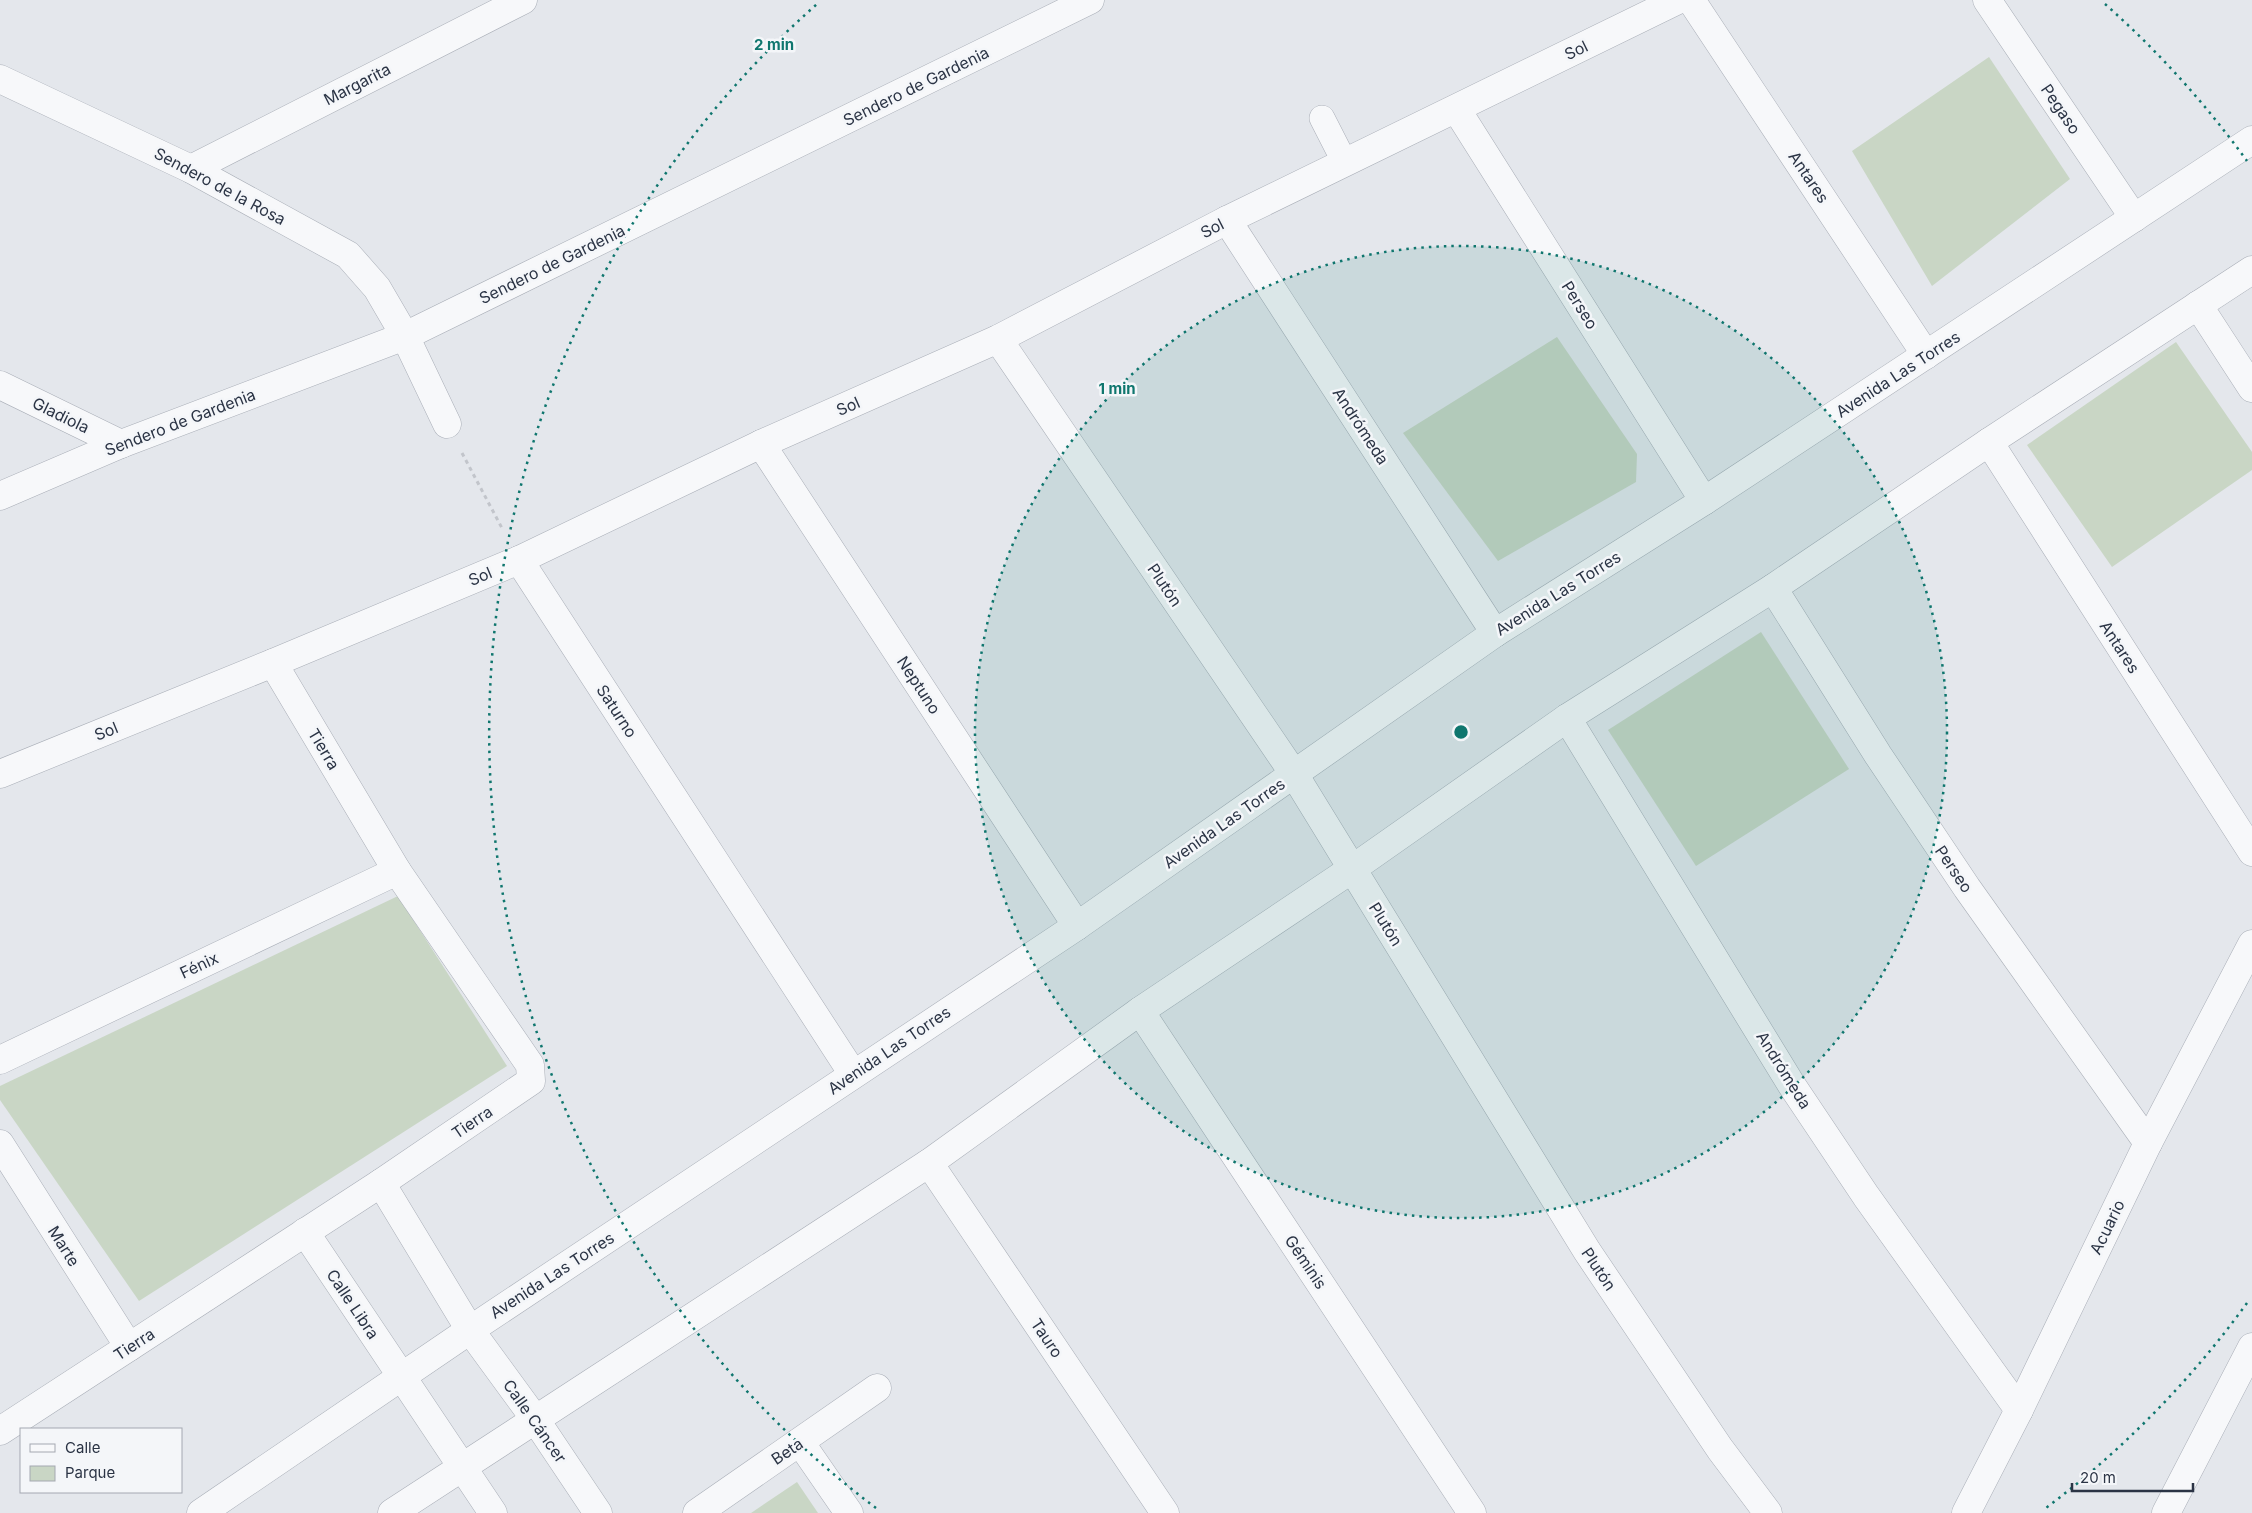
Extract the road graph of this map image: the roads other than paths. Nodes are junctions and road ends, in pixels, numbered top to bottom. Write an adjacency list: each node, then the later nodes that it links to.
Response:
1 (523, 0): 11 (street, Margarita)
2 (1090, 0): 16 (street, Sendero de Gardenia)
3 (1678, 0): 7 (street, Sol)
4 (1691, 0): 18 (street, Antares)
5 (1987, 0): 12 (street, Pegaso)
6 (0, 79): 11 (street, Sendero de la Rosa)
7 (1456, 110): 10 (street, Sol); 26 (street, Perseo)
8 (1322, 118): 10 (lane)
9 (2252, 140): 12 (street, Avenida Las Torres)
10 (1345, 163): 13 (street, Sol)
11 (191, 169): 16 (street, Sendero de la Rosa)
12 (2134, 218): 18 (street, Avenida Las Torres)
13 (1227, 220): 17 (street, Sol); 29 (street, Andrómeda)
14 (2252, 270): 15 (street)
15 (2198, 305): 20 (street); 22 (street)
16 (405, 336): 21 (street); 23 (street, Sendero de Gardenia)
17 (998, 339): 24 (street, Sol); 33 (street, Plutón)
18 (1926, 355): 26 (street, Avenida Las Torres)
19 (0, 385): 23 (street, Gladiola)
20 (2252, 388)
21 (447, 424)
22 (1989, 442): 28 (street); 34 (street, Antares)
23 (121, 444): 25 (street, Sendero de Gardenia)
24 (760, 444): 27 (street, Sol); 37 (street, Neptuno)
25 (0, 496)
26 (1704, 501): 29 (street, Avenida Las Torres)
27 (519, 560): 30 (street, Sol); 41 (street, Saturno)
28 (1773, 588): 31 (street); 42 (street, Perseo)
29 (1495, 633): 33 (street, Avenida Las Torres)
30 (273, 663): 32 (street, Sol); 36 (street, Tierra)
31 (1567, 718): 35 (street); 52 (street, Andrómeda)
32 (0, 774)
33 (1294, 774): 35 (street, Plutón); 37 (street, Avenida Las Torres)
34 (2252, 852)
35 (1352, 869): 39 (street); 65 (street, Plutón)
36 (397, 871): 40 (street, Fénix); 45 (street, Tierra)
37 (1077, 926): 41 (street, Avenida Las Torres)
38 (2252, 944): 42 (street, Acuario)
39 (1140, 1011): 44 (street); 64 (street, Géminis)
40 (0, 1060)
41 (853, 1074): 47 (street, Avenida Las Torres)
42 (2148, 1143): 52 (street, Acuario)
43 (0, 1144): 48 (street, Marte)
44 (929, 1163): 53 (street); 63 (street, Tauro)
45 (381, 1183): 46 (street, Tierra); 47 (street)
46 (305, 1232): 48 (street, Tierra); 50 (street, Calle Libra)
47 (470, 1330): 50 (street, Avenida Las Torres); 53 (street, Calle Cáncer)
48 (129, 1347): 54 (street, Tierra)
49 (2252, 1347): 67 (street)
50 (402, 1376): 56 (street); 57 (street, Avenida Las Torres)
51 (877, 1388): 55 (street, Beta)
52 (2019, 1410): 66 (street, Acuario)
53 (535, 1419): 56 (street); 60 (street, Calle Cáncer)
54 (0, 1431)
55 (800, 1442): 61 (street, Beta); 62 (street)
56 (462, 1466): 58 (street); 59 (street)
57 (201, 1513)
58 (392, 1513)
59 (493, 1513)
60 (598, 1513)
61 (697, 1513)
62 (849, 1513)
63 (1165, 1513)
64 (1472, 1513)
65 (1768, 1513)
66 (1966, 1513)
67 (2166, 1513)

